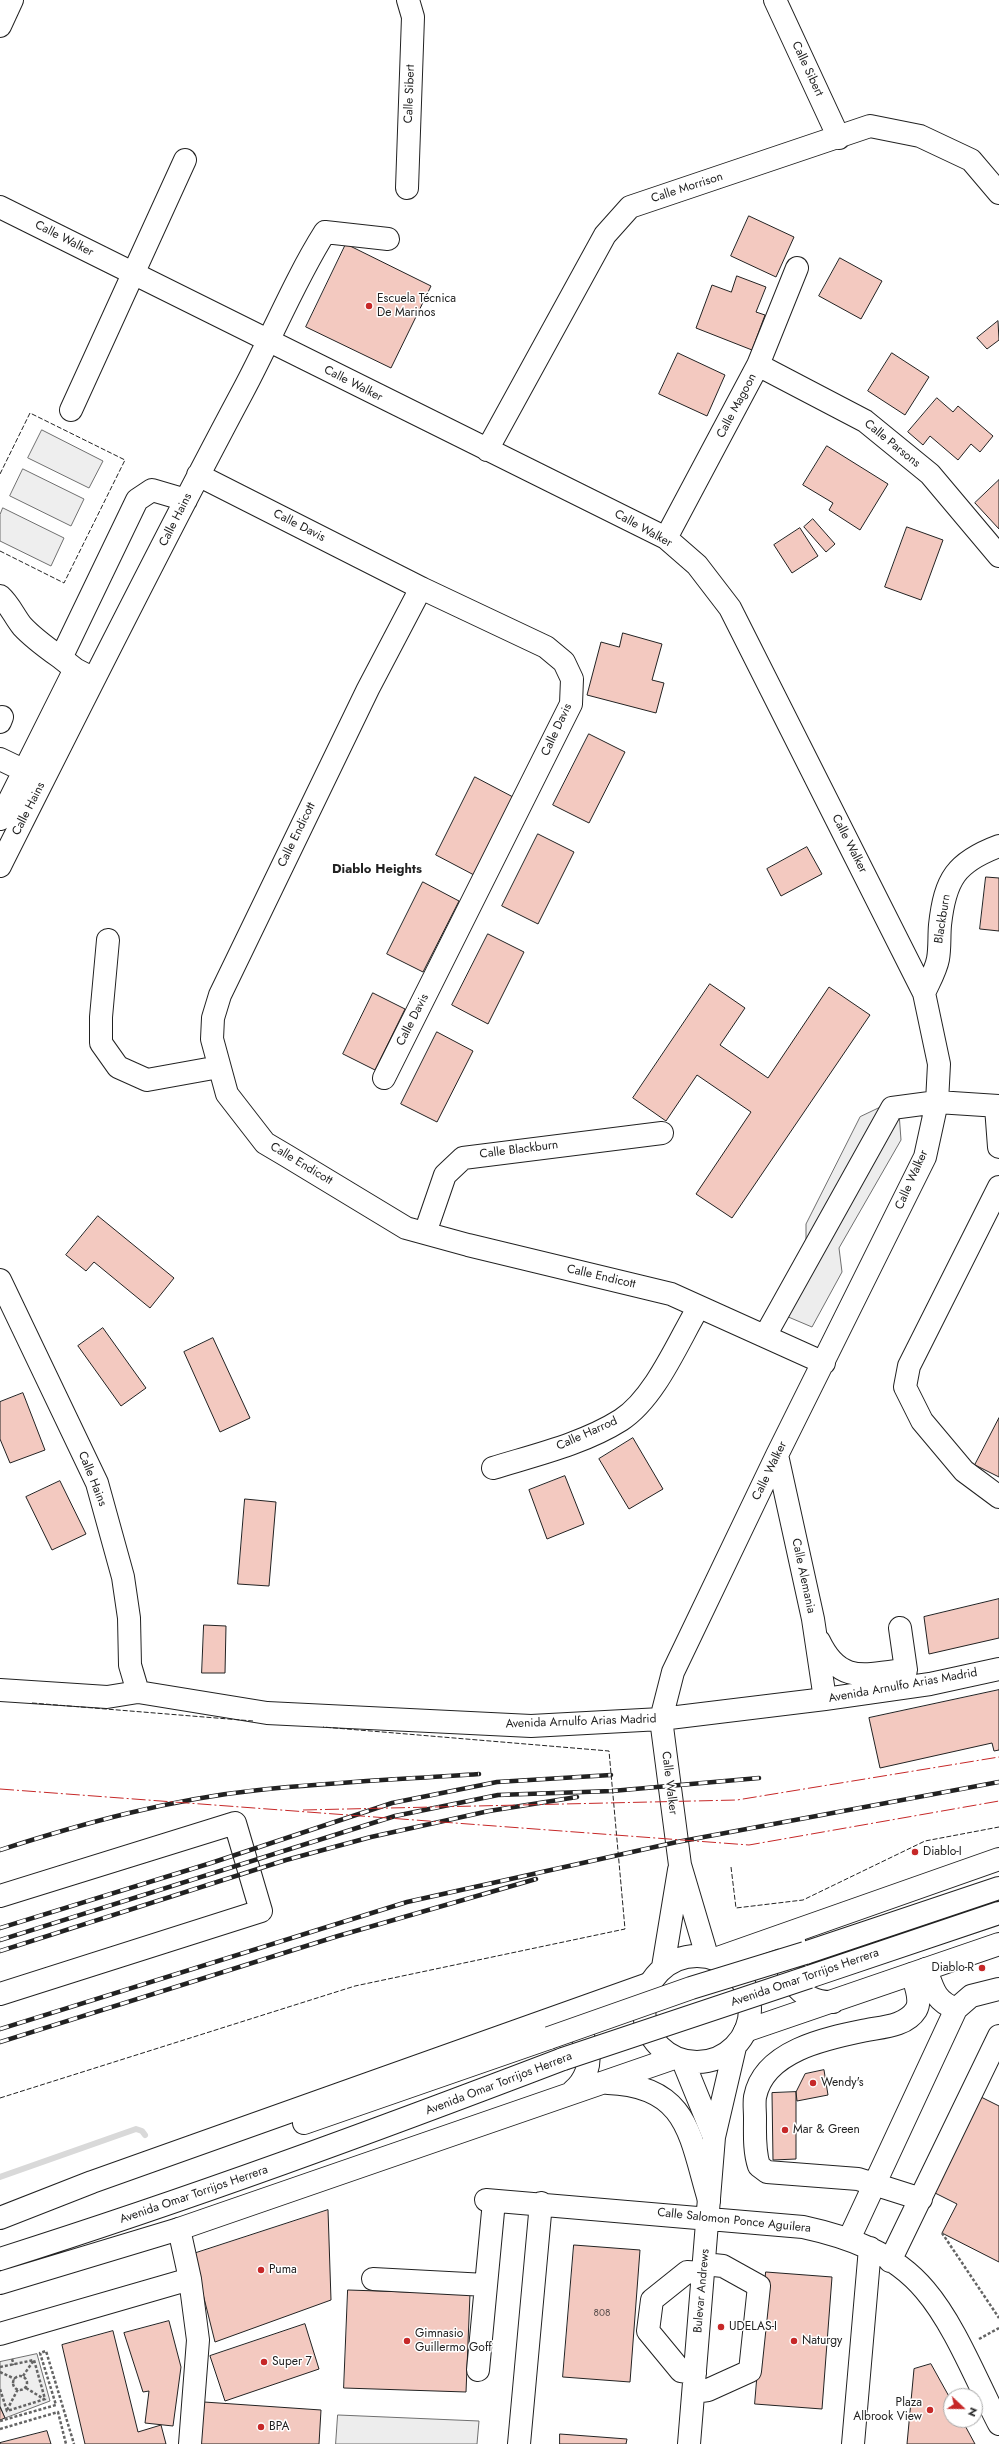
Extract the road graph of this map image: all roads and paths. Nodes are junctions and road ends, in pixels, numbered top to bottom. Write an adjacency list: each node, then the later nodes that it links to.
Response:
1 (12, 0): 4 (street)
2 (408, 0): 7 (street, Calle Sibert)
3 (775, 0): 5 (street, Calle Sibert)
4 (0, 26)
5 (839, 138): 8 (street, Calle Morrison); 16 (street, Calle Morrison)
6 (185, 160): 12 (street)
7 (407, 188)
8 (999, 194)
9 (0, 207): 12 (street, Calle Walker)
10 (388, 239): 13 (street, Calle Hains)
11 (798, 268): 14 (street, Calle Magoon)
12 (135, 274): 13 (street, Calle Walker); 15 (street)
13 (270, 342): 16 (street, Calle Walker); 17 (street, Calle Hains)
14 (758, 365): 19 (street, Calle Magoon); 20 (street, Calle Parsons)
15 (72, 410)
16 (486, 450): 19 (street, Calle Walker)
17 (198, 475): 18 (street, Calle Hains); 21 (street, Calle Davis)
18 (186, 500): 23 (street, Calle Hains); 23 (street)
19 (666, 538): 30 (street, Calle Walker)
20 (999, 556)
21 (421, 588): 31 (street, Calle Endicott); 32 (street, Calle Davis)
22 (0, 596): 23 (street)
23 (77, 669): 25 (street); 28 (street, Calle Hains)
24 (0, 759): 25 (street)
25 (25, 771): 26 (street)
26 (0, 819)
27 (999, 846): 30 (street, Blackburn)
28 (0, 866)
29 (108, 940): 31 (street)
30 (924, 993): 33 (street, Calle Walker)
31 (219, 1067): 38 (street, Calle Endicott)
32 (384, 1078)
33 (937, 1102): 34 (street); 41 (street); 42 (street, Calle Walker)
34 (997, 1106): 36 (street)
35 (662, 1133): 38 (street, Calle Blackburn)
36 (999, 1147)
37 (999, 1187): 45 (street)
38 (425, 1233): 40 (street, Calle Endicott)
39 (0, 1280): 50 (street, Calle Hains)
40 (698, 1308): 41 (street, Calle Endicott); 44 (street, Calle Harrod)
41 (765, 1336): 42 (street, Calle Endicott)
42 (824, 1363): 43 (street, Calle Walker)
43 (777, 1455): 47 (street, Calle Alemania); 52 (street, Calle Walker)
44 (493, 1468)
45 (999, 1497)
46 (900, 1628): 47 (street)
47 (815, 1634): 51 (street, Calle Alemania)
48 (999, 1669): 51 (street, Avenida Arnulfo Arias Madrid)
49 (0, 1690): 50 (street, Avenida Arnulfo Arias Madrid)
50 (138, 1692): 52 (street, Avenida Arnulfo Arias Madrid)
51 (825, 1699): 52 (street, Avenida Arnulfo Arias Madrid)
52 (662, 1718): 54 (street, Calle Walker)
53 (999, 1859): 58 (street)
54 (680, 1865): 60 (street, Calle Walker); 62 (street, Calle Walker)
55 (999, 1888): 67 (street, Avenida Omar Torrijos Herrera, bridge)
56 (0, 1896): 64 (street)
57 (999, 1913): 83 (street, Avenida Omar Torrijos Herrera, bridge)
58 (808, 1928): 60 (street); 65 (street)
59 (999, 1944): 61 (street)
60 (711, 1958): 62 (street); 69 (street)
61 (919, 1972): 65 (street); 66 (street); 74 (street)
62 (657, 1975): 67 (street); 70 (street)
63 (999, 1989): 66 (street)
64 (0, 1994)
65 (833, 2002): 69 (street)
66 (956, 2009): 74 (street)
67 (547, 2030): 72 (street); 78 (street, Avenida Omar Torrijos Herrera)
68 (999, 2036): 75 (street)
69 (740, 2039): 70 (street); 73 (street, Bulevar Andrews)
70 (679, 2059): 71 (street); 73 (street, Bulevar Andrews)
71 (603, 2082): 72 (street); 77 (street)
72 (573, 2091): 79 (street)
73 (714, 2137): 77 (street, Bulevar Andrews)
74 (875, 2186): 75 (street); 81 (street)
75 (921, 2199): 84 (street)
76 (541, 2203): 77 (street, Calle Salomon Ponce Aguilera); 89 (street, Calle Salomon Ponce Aguilera); 114 (street)
77 (708, 2209): 81 (street, Calle Salomon Ponce Aguilera); 85 (street, Bulevar Andrews)
78 (0, 2219)
79 (179, 2229): 86 (street); 88 (street)
80 (942, 2233): 90 (path)
81 (849, 2239): 82 (street, Calle Salomon Ponce Aguilera)
82 (870, 2248): 84 (street, Calle Salomon Ponce Aguilera); 116 (street)
83 (0, 2259)
84 (890, 2261): 109 (street, Calle Salomon Ponce Aguilera)
85 (704, 2268): 102 (street, Bulevar Andrews); 102 (street); 102 (street)
86 (190, 2279): 92 (street); 113 (street)
87 (374, 2279): 89 (street)
88 (0, 2283)
89 (486, 2285): 98 (street)
90 (999, 2318)
91 (999, 2328): 93 (path)
92 (0, 2334)
93 (977, 2340)
94 (12, 2359): 96 (path)
95 (34, 2360): 96 (path); 100 (path); 106 (path)
96 (14, 2365): 97 (path)
97 (0, 2367)
98 (478, 2370)
99 (0, 2372): 101 (path)
100 (23, 2376): 101 (path); 103 (path)
101 (15, 2379): 105 (path)
102 (694, 2383): 115 (street, Bulevar Andrews)
103 (26, 2388): 105 (path); 106 (path)
104 (0, 2389): 107 (path)
105 (18, 2389): 107 (path)
106 (45, 2399): 107 (path)
107 (7, 2411)
108 (0, 2421): 112 (path)
109 (999, 2424)
110 (0, 2429): 111 (path)
111 (66, 2444)
112 (74, 2444)
113 (190, 2444)
114 (519, 2444)
115 (689, 2444)
116 (853, 2444)

